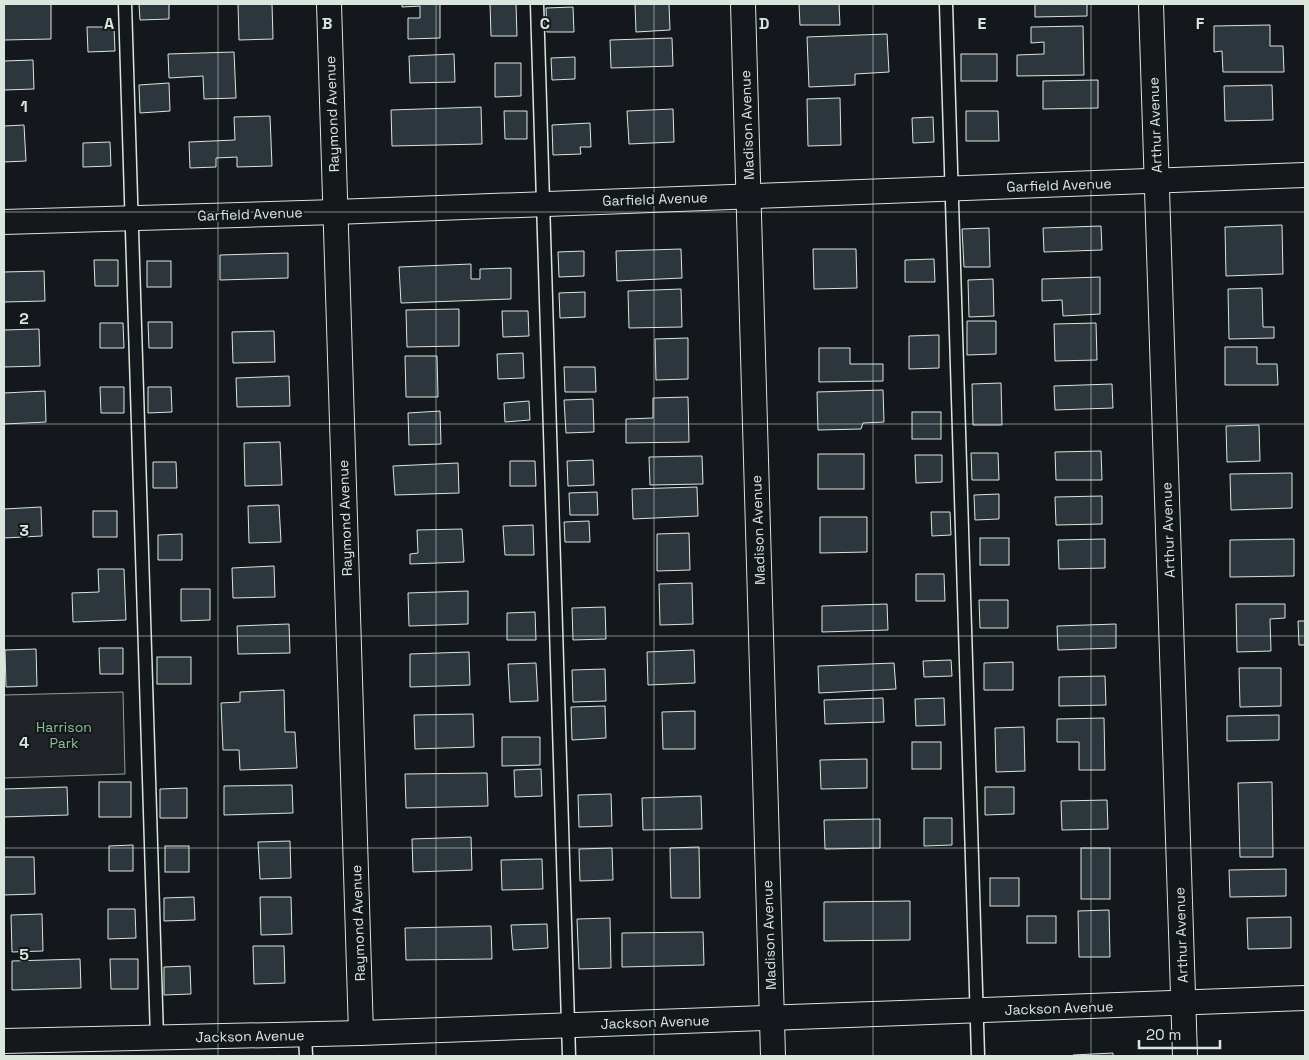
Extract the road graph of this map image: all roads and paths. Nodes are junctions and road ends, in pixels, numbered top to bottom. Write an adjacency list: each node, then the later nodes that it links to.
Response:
1 (125, 4): 13 (lane)
2 (329, 4): 12 (street, Raymond Avenue)
3 (536, 4): 11 (lane)
4 (743, 4): 10 (street, Madison Avenue)
5 (946, 4): 9 (lane)
6 (1151, 4): 8 (street, Arthur Avenue)
7 (1305, 176): 8 (street, Garfield Avenue)
8 (1156, 181): 9 (street, Garfield Avenue); 16 (street, Arthur Avenue)
9 (952, 189): 10 (street, Garfield Avenue); 17 (lane)
10 (749, 196): 11 (street, Garfield Avenue); 18 (street, Madison Avenue)
11 (543, 204): 12 (street, Garfield Avenue); 19 (lane)
12 (335, 212): 13 (street, Garfield Avenue); 20 (street, Raymond Avenue)
13 (132, 218): 14 (street, Garfield Avenue); 21 (lane)
14 (4, 222)
15 (1305, 998): 16 (street, Jackson Avenue)
16 (1183, 1004): 17 (street, Jackson Avenue); 27 (street, Arthur Avenue)
17 (977, 1011): 18 (street, Jackson Avenue); 26 (lane)
18 (771, 1019): 19 (street, Jackson Avenue); 25 (street, Madison Avenue)
19 (567, 1025): 20 (street, Jackson Avenue); 24 (lane)
20 (361, 1033): 23 (street, Jackson Avenue)
21 (157, 1038): 22 (street, Jackson Avenue); 23 (street, Jackson Avenue)
22 (4, 1041)
23 (305, 1046)
24 (569, 1056)
25 (773, 1056)
26 (978, 1056)
27 (1185, 1056)

